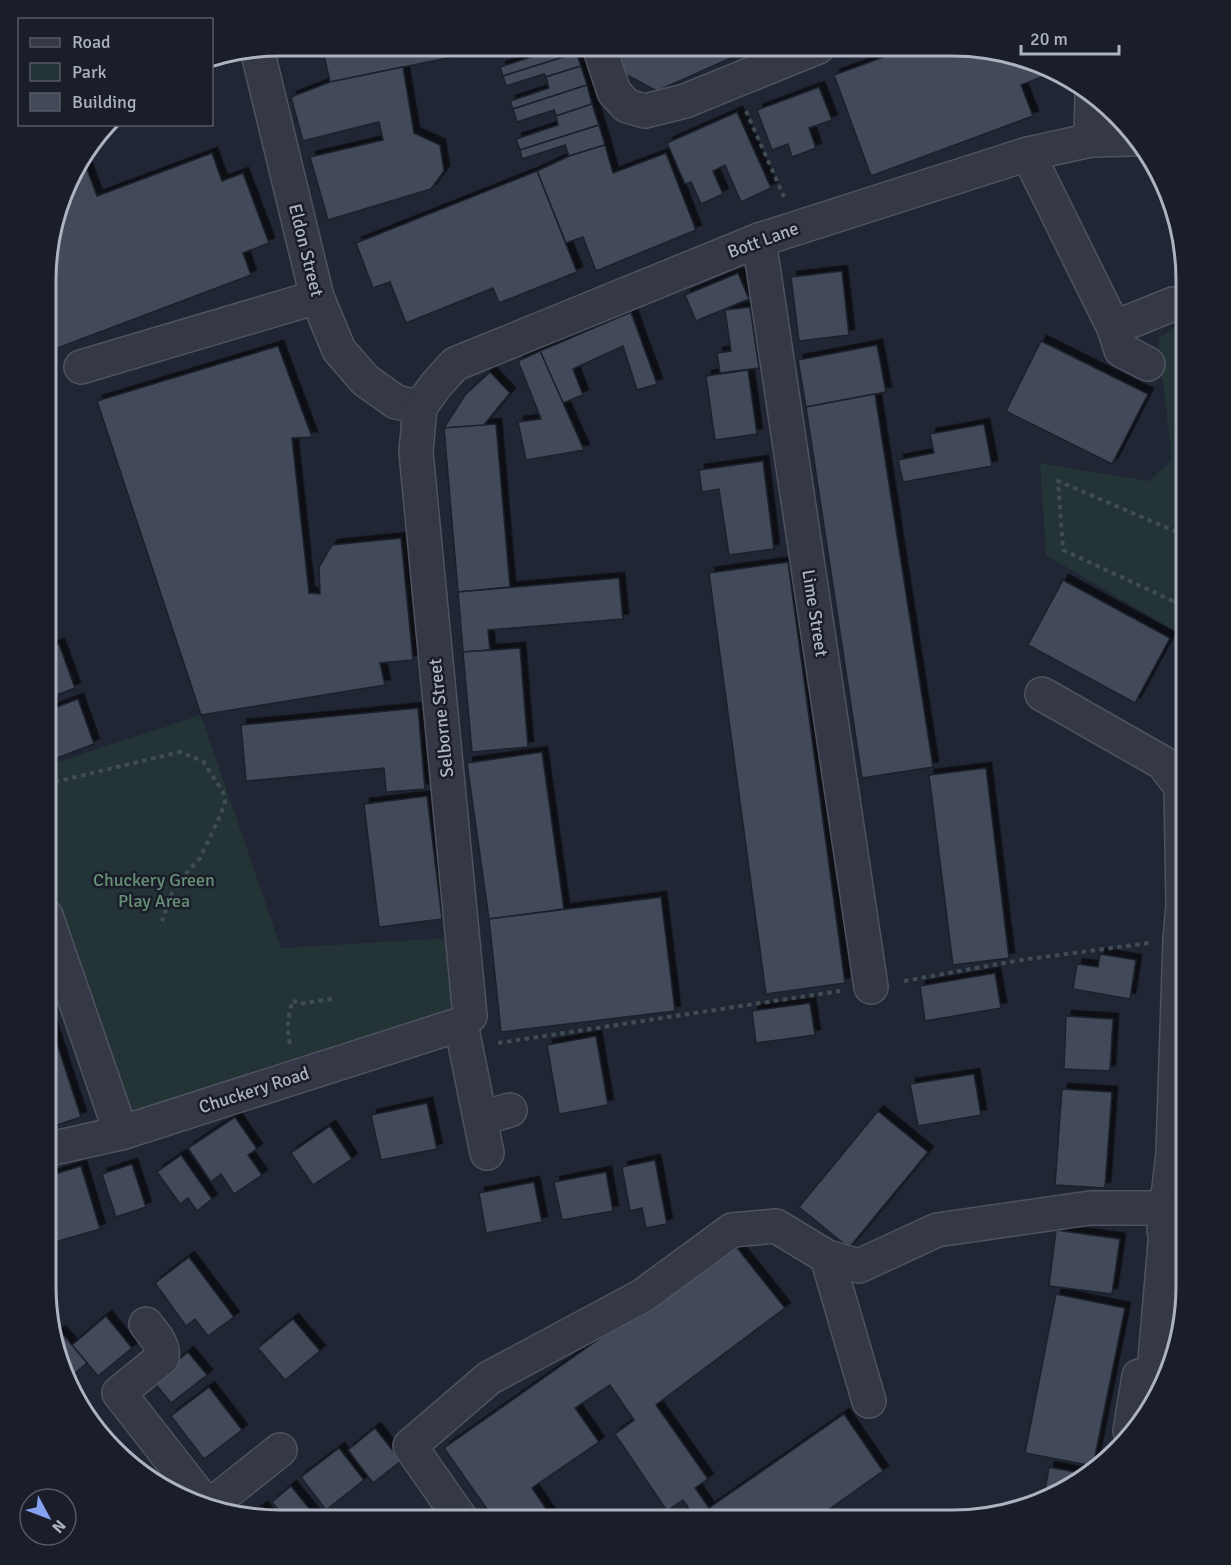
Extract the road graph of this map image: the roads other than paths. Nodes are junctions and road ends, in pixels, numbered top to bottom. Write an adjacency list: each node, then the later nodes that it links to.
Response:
1 (259, 56): 9 (street, Eldon Street)
2 (601, 56): 3 (street)
3 (795, 56)
4 (1092, 105): 6 (street)
5 (1126, 139): 6 (street, Bott Lane)
6 (1091, 140): 7 (street, Bott Lane)
7 (1028, 154): 8 (street, Bott Lane); 11 (street)
8 (759, 240): 14 (street, Bott Lane); 18 (street, Lime Street)
9 (317, 297): 13 (street); 14 (street, Eldon Street)
10 (1173, 304): 11 (street)
11 (1114, 328): 12 (street)
12 (1148, 364)
13 (81, 367)
14 (420, 407): 19 (street, Selborne Street)
15 (1042, 694): 16 (street)
16 (1176, 781)
17 (56, 945): 21 (street)
18 (872, 987)
19 (466, 1020): 21 (street, Chuckery Road); 23 (street, Selborne Street)
20 (1176, 1061): 24 (street)
21 (121, 1133): 22 (street, Chuckery Road)
22 (56, 1148)
23 (487, 1153)
24 (1168, 1208): 25 (street); 27 (street); 29 (street)
25 (827, 1257): 28 (street); 33 (street)
26 (146, 1324): 31 (street)
27 (1153, 1382)
28 (869, 1401)
29 (1132, 1418)
30 (280, 1450): 32 (street)
31 (195, 1493)
32 (216, 1501)
33 (454, 1510)

